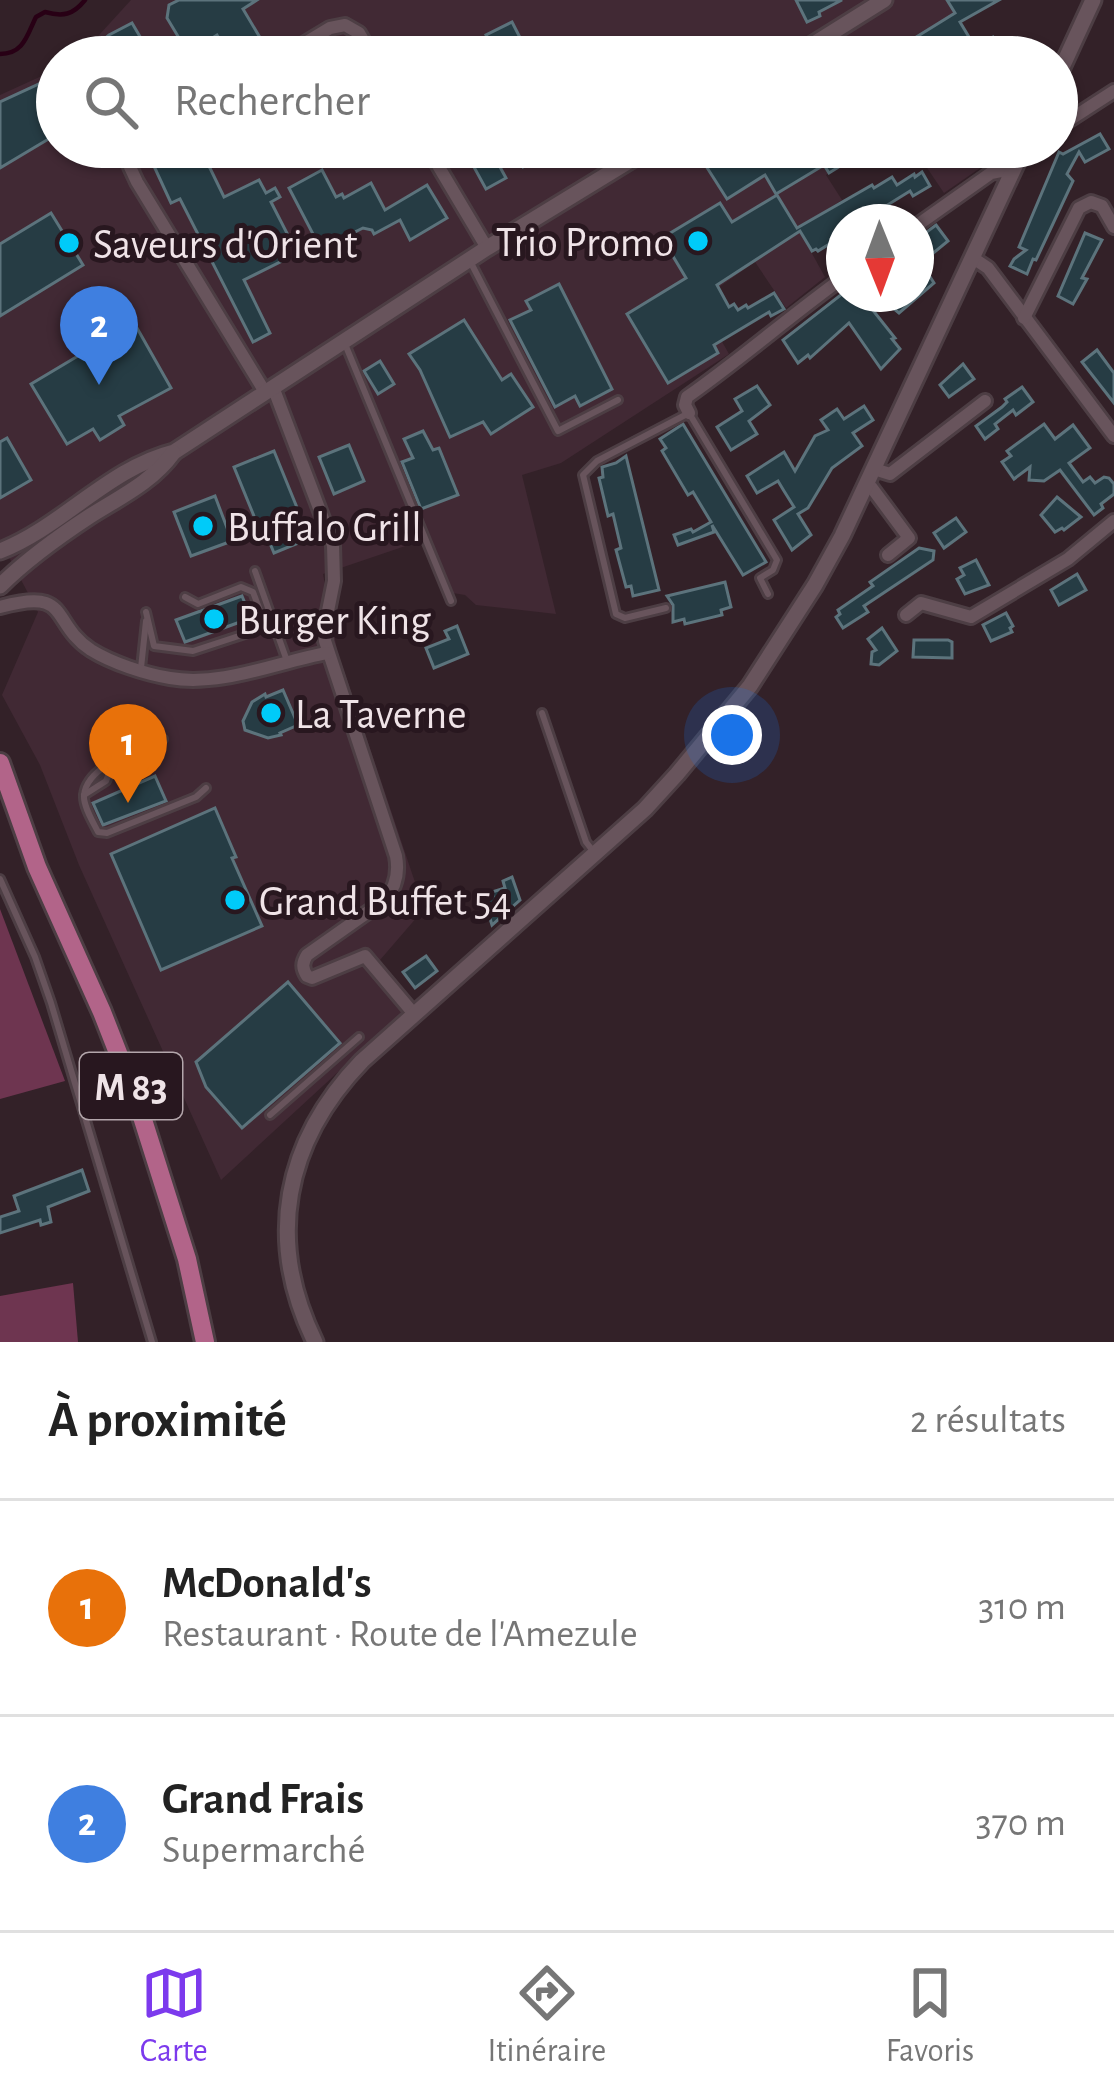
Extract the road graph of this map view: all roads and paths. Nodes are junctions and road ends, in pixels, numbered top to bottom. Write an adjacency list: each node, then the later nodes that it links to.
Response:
1 (884, 0): 5 (street)
2 (1094, 0): 6 (street)
3 (317, 36): 4 (street)
4 (361, 36)
5 (827, 36)
6 (1077, 36)
7 (1114, 91): 8 (street)
8 (1078, 114)
9 (132, 168): 22 (street)
10 (440, 168): 16 (street)
11 (618, 168): 16 (street)
12 (1015, 168): 13 (street)
13 (1012, 174): 14 (street); 17 (street)
14 (934, 213)
15 (1114, 227): 20 (street)
16 (488, 248): 18 (street)
17 (973, 257): 20 (street); 28 (street)
18 (470, 260): 21 (street); 23 (lane)
19 (826, 290): 25 (street)
20 (1024, 318): 26 (street)
21 (344, 341): 22 (street); 36 (lane)
22 (269, 390): 27 (street); 40 (street)
23 (618, 400)
24 (985, 401): 28 (street)
25 (689, 413): 34 (lane); 38 (lane)
26 (1114, 436)
27 (174, 452): 30 (street); 33 (street)
28 (870, 476): 31 (street); 47 (street)
29 (1114, 521): 39 (street)
30 (0, 551)
31 (888, 555)
32 (255, 571): 41 (lane)
33 (0, 586)
34 (768, 594)
35 (185, 597): 42 (lane)
36 (451, 601)
37 (0, 607): 42 (street)
38 (666, 608)
39 (906, 615)
40 (326, 647): 41 (street); 49 (street)
41 (287, 661): 42 (street)
42 (140, 670)
43 (542, 713): 47 (lane)
44 (163, 739): 46 (lane)
45 (0, 763): 53 (main road, M 83)
46 (206, 788)
47 (596, 854): 49 (street)
48 (0, 879): 52 (lane)
49 (414, 1014): 54 (street)
50 (359, 1037): 51 (lane)
51 (270, 1115)
52 (152, 1342)
53 (205, 1342)
54 (315, 1342)

